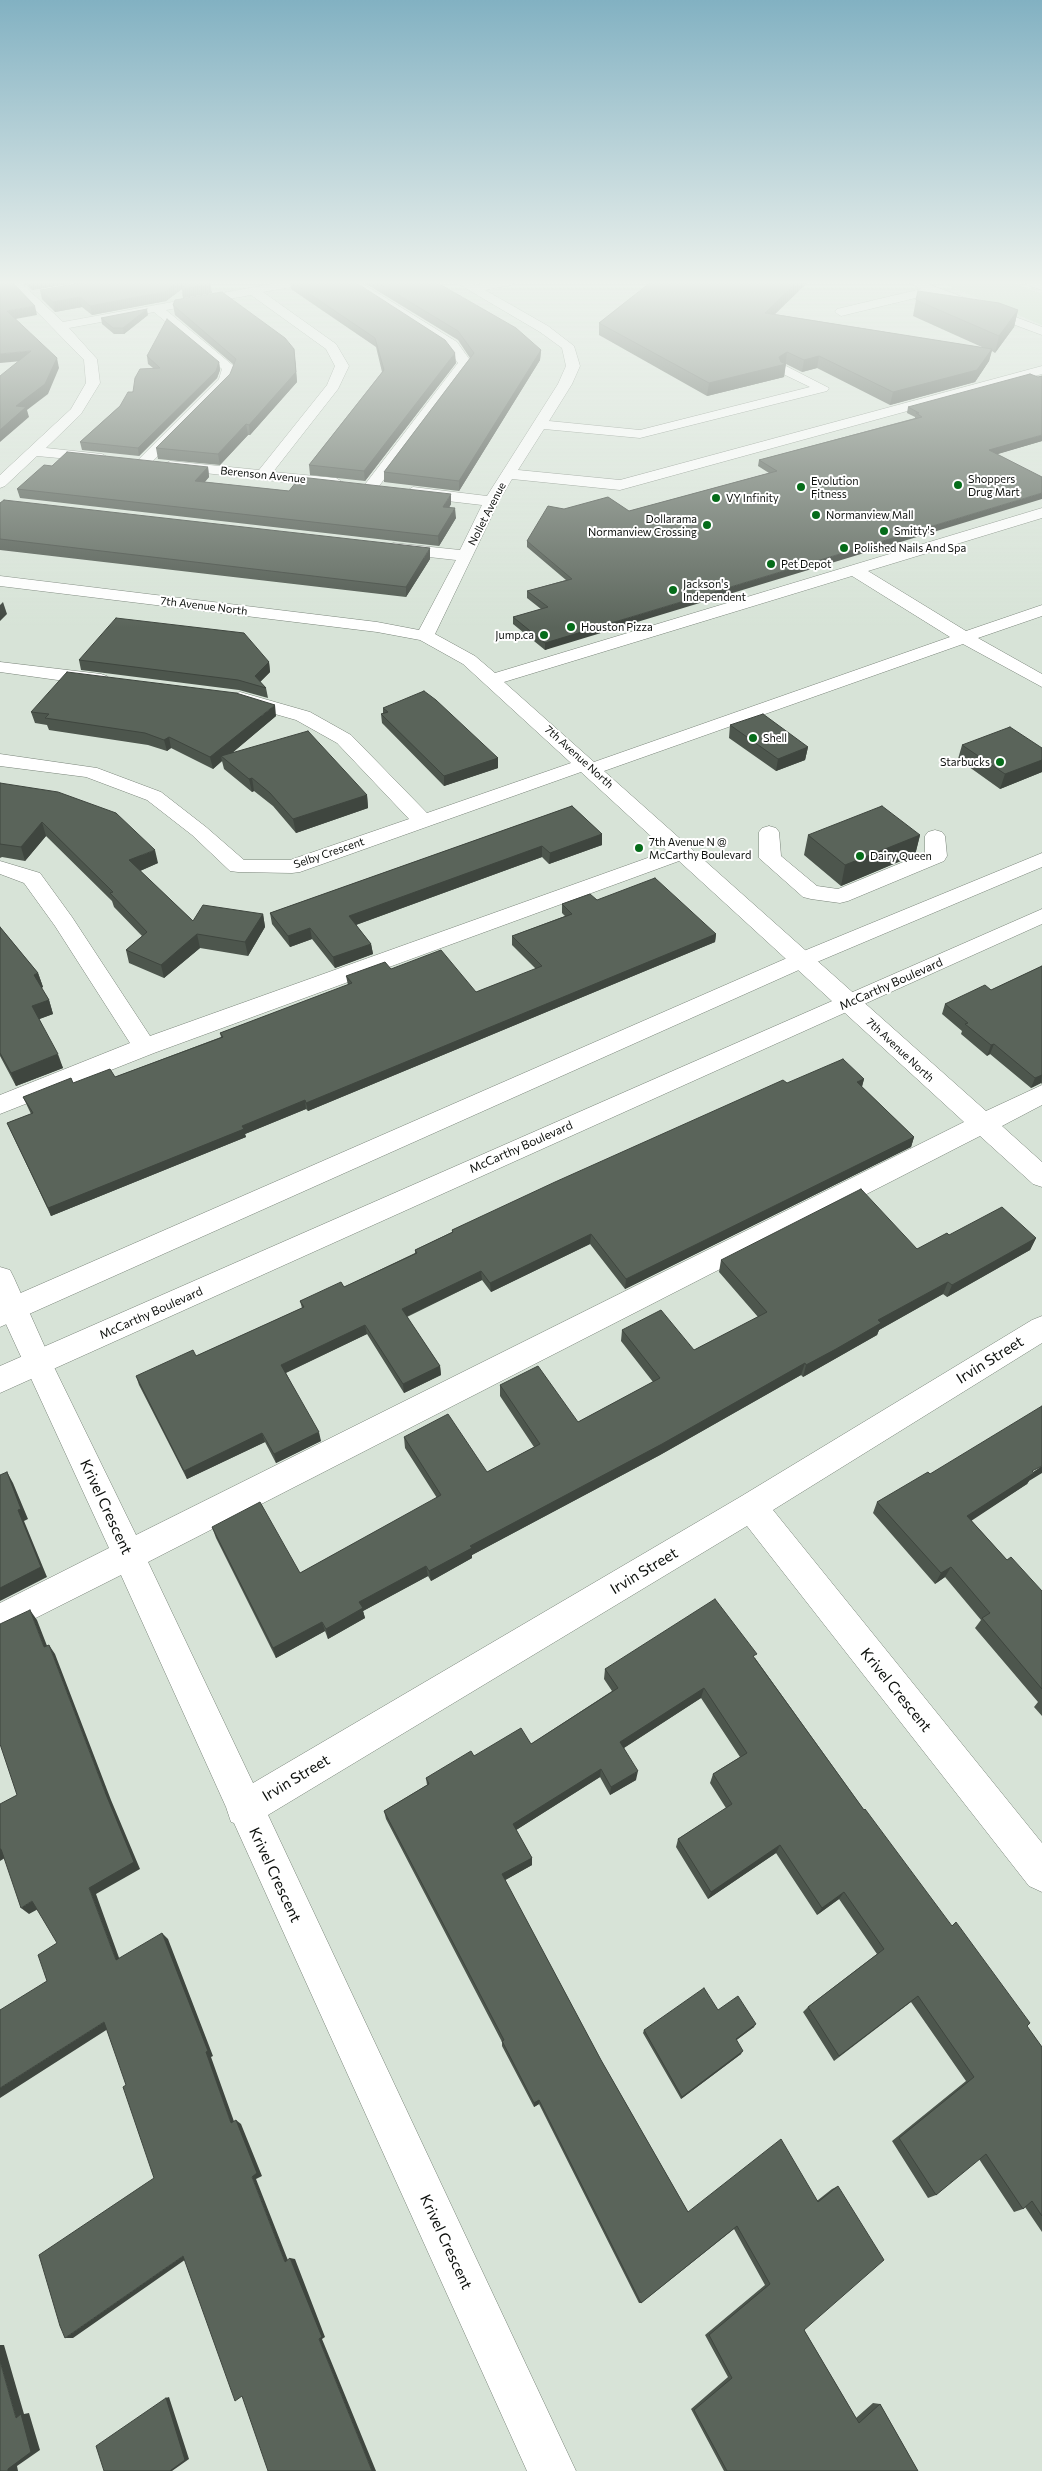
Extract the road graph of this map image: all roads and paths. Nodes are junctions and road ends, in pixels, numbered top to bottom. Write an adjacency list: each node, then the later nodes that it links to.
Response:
1 (84, 397): 9 (street)
2 (208, 397): 10 (street)
3 (324, 397): 12 (street)
4 (436, 397): 14 (street)
5 (557, 397): 8 (street, Nollet Avenue)
6 (785, 397): 8 (street)
7 (942, 397): 11 (street)
8 (540, 424): 11 (street, Nollet Avenue)
9 (34, 451): 10 (street, Berenson Avenue); 13 (street)
10 (144, 462): 12 (street, Berenson Avenue)
11 (508, 474): 15 (street, Nollet Avenue)
12 (263, 475): 14 (street, Berenson Avenue)
13 (0, 483)
14 (361, 486): 15 (street, Berenson Avenue)
15 (491, 501): 18 (street, Nollet Avenue)
16 (1042, 514): 19 (street)
17 (377, 546): 18 (street)
18 (466, 556): 22 (street, Nollet Avenue)
19 (854, 570): 23 (street); 25 (street)
20 (0, 581): 22 (street, 7th Avenue North)
21 (1042, 610): 23 (street, Selby Crescent)
22 (425, 636): 25 (street, 7th Avenue North)
23 (963, 637): 27 (street); 30 (street, Selby Crescent)
24 (0, 667): 26 (street)
25 (492, 680): 30 (street, 7th Avenue North)
26 (115, 682)
27 (1042, 682)
28 (220, 695): 31 (street)
29 (0, 760): 31 (street, Selby Crescent)
30 (589, 766): 31 (street, Selby Crescent); 34 (street, 7th Avenue North)
31 (423, 821)
32 (768, 832): 33 (street)
33 (934, 836)
34 (683, 852): 38 (street, 7th Avenue North); 40 (street)
35 (1042, 859): 38 (street)
36 (0, 867): 40 (street)
37 (1042, 916): 39 (street, McCarthy Boulevard)
38 (802, 960): 39 (street, 7th Avenue North); 45 (street)
39 (849, 1003): 43 (street, 7th Avenue North); 47 (street, McCarthy Boulevard)
40 (145, 1048): 42 (street)
41 (1042, 1094): 43 (street)
42 (0, 1105)
43 (980, 1124): 44 (street, 7th Avenue North); 50 (street)
44 (1042, 1178)
45 (4, 1301): 47 (street, Krivel Crescent)
46 (1042, 1328): 49 (street, Irvin Street)
47 (37, 1363): 48 (street, McCarthy Boulevard); 50 (street, Krivel Crescent)
48 (0, 1380)
49 (751, 1507): 52 (street, Irvin Street); 53 (street, Krivel Crescent)
50 (129, 1556): 51 (street); 52 (street, Krivel Crescent)
51 (0, 1620)
52 (244, 1809): 54 (street, Krivel Crescent)
53 (1042, 1872)
54 (552, 2471)

